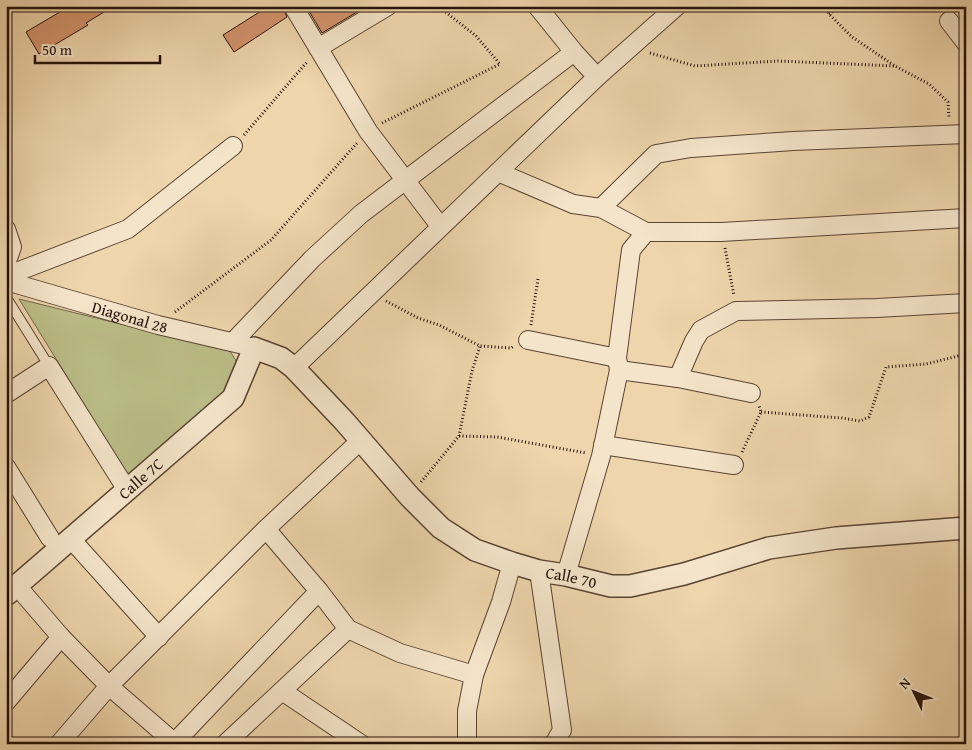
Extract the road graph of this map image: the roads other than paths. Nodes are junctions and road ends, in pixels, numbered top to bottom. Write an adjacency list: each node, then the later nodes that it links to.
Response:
1 (293, 6): 7 (street)
2 (388, 6): 7 (street)
3 (536, 6): 8 (street)
4 (677, 6): 9 (street)
5 (949, 21): 6 (street)
6 (966, 43)
7 (318, 48): 13 (street)
8 (574, 52): 9 (street); 13 (street)
9 (597, 77): 12 (street)
10 (958, 134): 14 (street)
11 (233, 146): 20 (street)
12 (498, 172): 14 (street); 16 (street)
13 (405, 181): 16 (street); 25 (street)
14 (602, 208): 18 (street)
15 (966, 218): 18 (street)
16 (440, 226): 29 (street)
17 (6, 229): 19 (street)
18 (646, 232): 27 (street)
19 (6, 264)
20 (6, 276)
21 (6, 280): 25 (street, Diagonal 28)
22 (6, 297): 28 (lane)
23 (966, 303): 30 (street)
24 (528, 340): 27 (street)
25 (233, 342): 26 (street, Diagonal 28)
26 (254, 348): 29 (street, Calle 70); 37 (street, Calle 7C)
27 (618, 364): 30 (street); 34 (street)
28 (49, 366): 32 (street); 37 (street)
29 (294, 368): 33 (street, Calle 70)
30 (678, 378): 31 (street)
31 (751, 393)
32 (6, 394)
33 (360, 441): 39 (street); 41 (street, Calle 70)
34 (602, 451): 35 (street); 43 (street)
35 (734, 465)
36 (6, 467): 40 (street)
37 (127, 490): 40 (street, Calle 7C)
38 (966, 528): 43 (street, Calle 70)
39 (266, 529): 45 (street); 47 (street)
40 (60, 538): 44 (street, Calle 7C); 47 (street)
41 (512, 564): 42 (street, Calle 70); 49 (street)
42 (539, 571): 43 (street, Calle 70); 58 (street)
43 (566, 575)
44 (12, 591): 48 (street)
45 (319, 591): 46 (street); 53 (street)
46 (348, 629): 49 (street); 51 (street)
47 (158, 636): 50 (street)
48 (60, 637): 50 (street); 52 (street)
49 (474, 674): 57 (street)
50 (109, 686): 53 (street); 54 (street)
51 (282, 691): 55 (street); 56 (street)
52 (6, 702)
53 (175, 743)
54 (59, 744)
55 (225, 744)
56 (361, 744)
57 (467, 744)
58 (554, 744)

